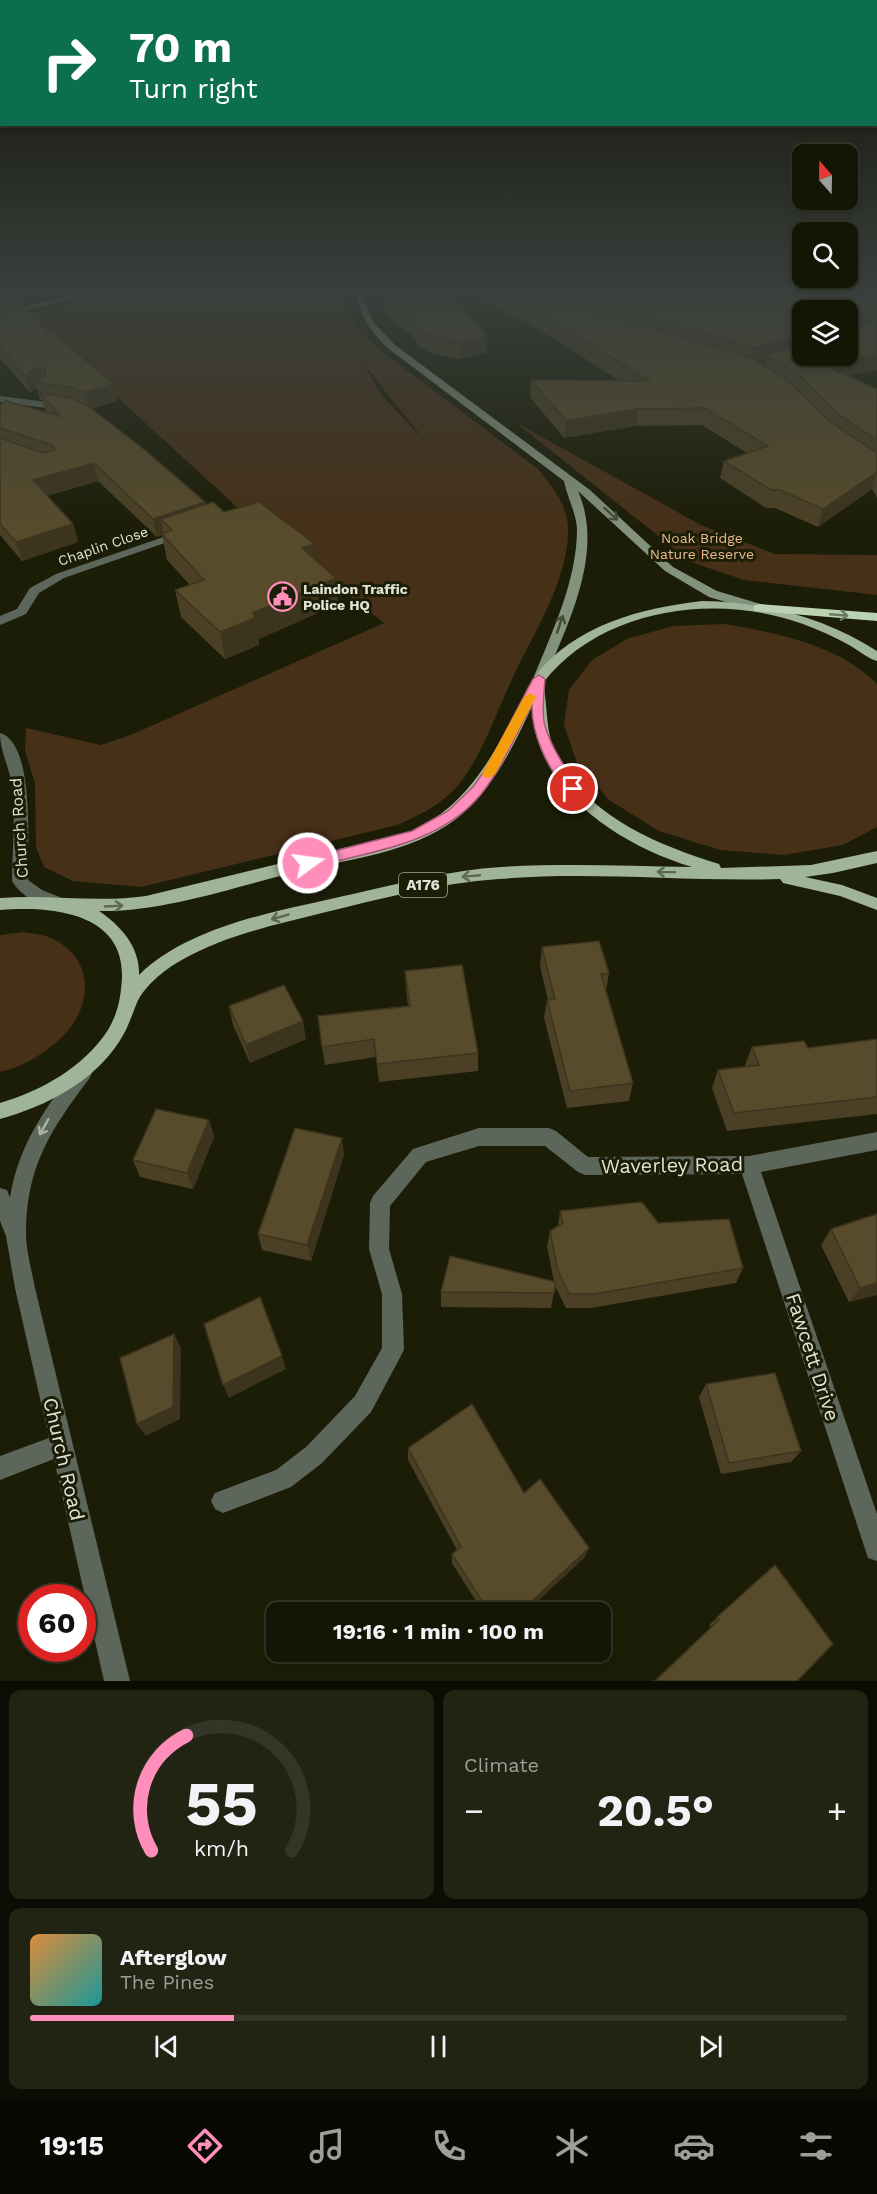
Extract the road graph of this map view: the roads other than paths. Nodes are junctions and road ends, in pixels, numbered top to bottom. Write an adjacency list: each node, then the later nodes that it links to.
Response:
1 (425, 372): 7 (street)
2 (35, 396): 4 (street)
3 (0, 399): 4 (street)
4 (25, 402): 5 (street); 6 (street)
5 (75, 409)
6 (8, 414)
7 (566, 478): 9 (street, one-way to 9); 13 (street, one-way to 7)
8 (195, 529): 11 (street, Chaplin Close)
9 (760, 608): 10 (highway, one-way to 10); 12 (main road); 13 (main road)
10 (877, 617)
11 (0, 621)
12 (877, 657)
13 (539, 679): 16 (main road); 17 (main road, one-way to 13)
14 (4, 742): 17 (street, Church Road)
15 (877, 857): 16 (main road)
16 (745, 874): 19 (main road, A176); 20 (main road, A176, one-way to 20)
17 (56, 902): 18 (main road); 20 (main road)
18 (0, 904)
19 (877, 904)
20 (130, 999): 21 (main road)
21 (91, 1063): 22 (main road); 26 (street, Church Road, one-way to 26)
22 (0, 1111)
23 (877, 1141): 24 (street, Waverley Road)
24 (749, 1165): 29 (street, Waverley Road); 30 (street, Fawcett Drive)
25 (0, 1197): 26 (street, Church Road)
26 (16, 1236): 27 (street, Church Road)
27 (61, 1445): 28 (street); 31 (street, Church Road)
28 (0, 1468)
29 (224, 1501)
30 (877, 1550)
31 (117, 1681)

